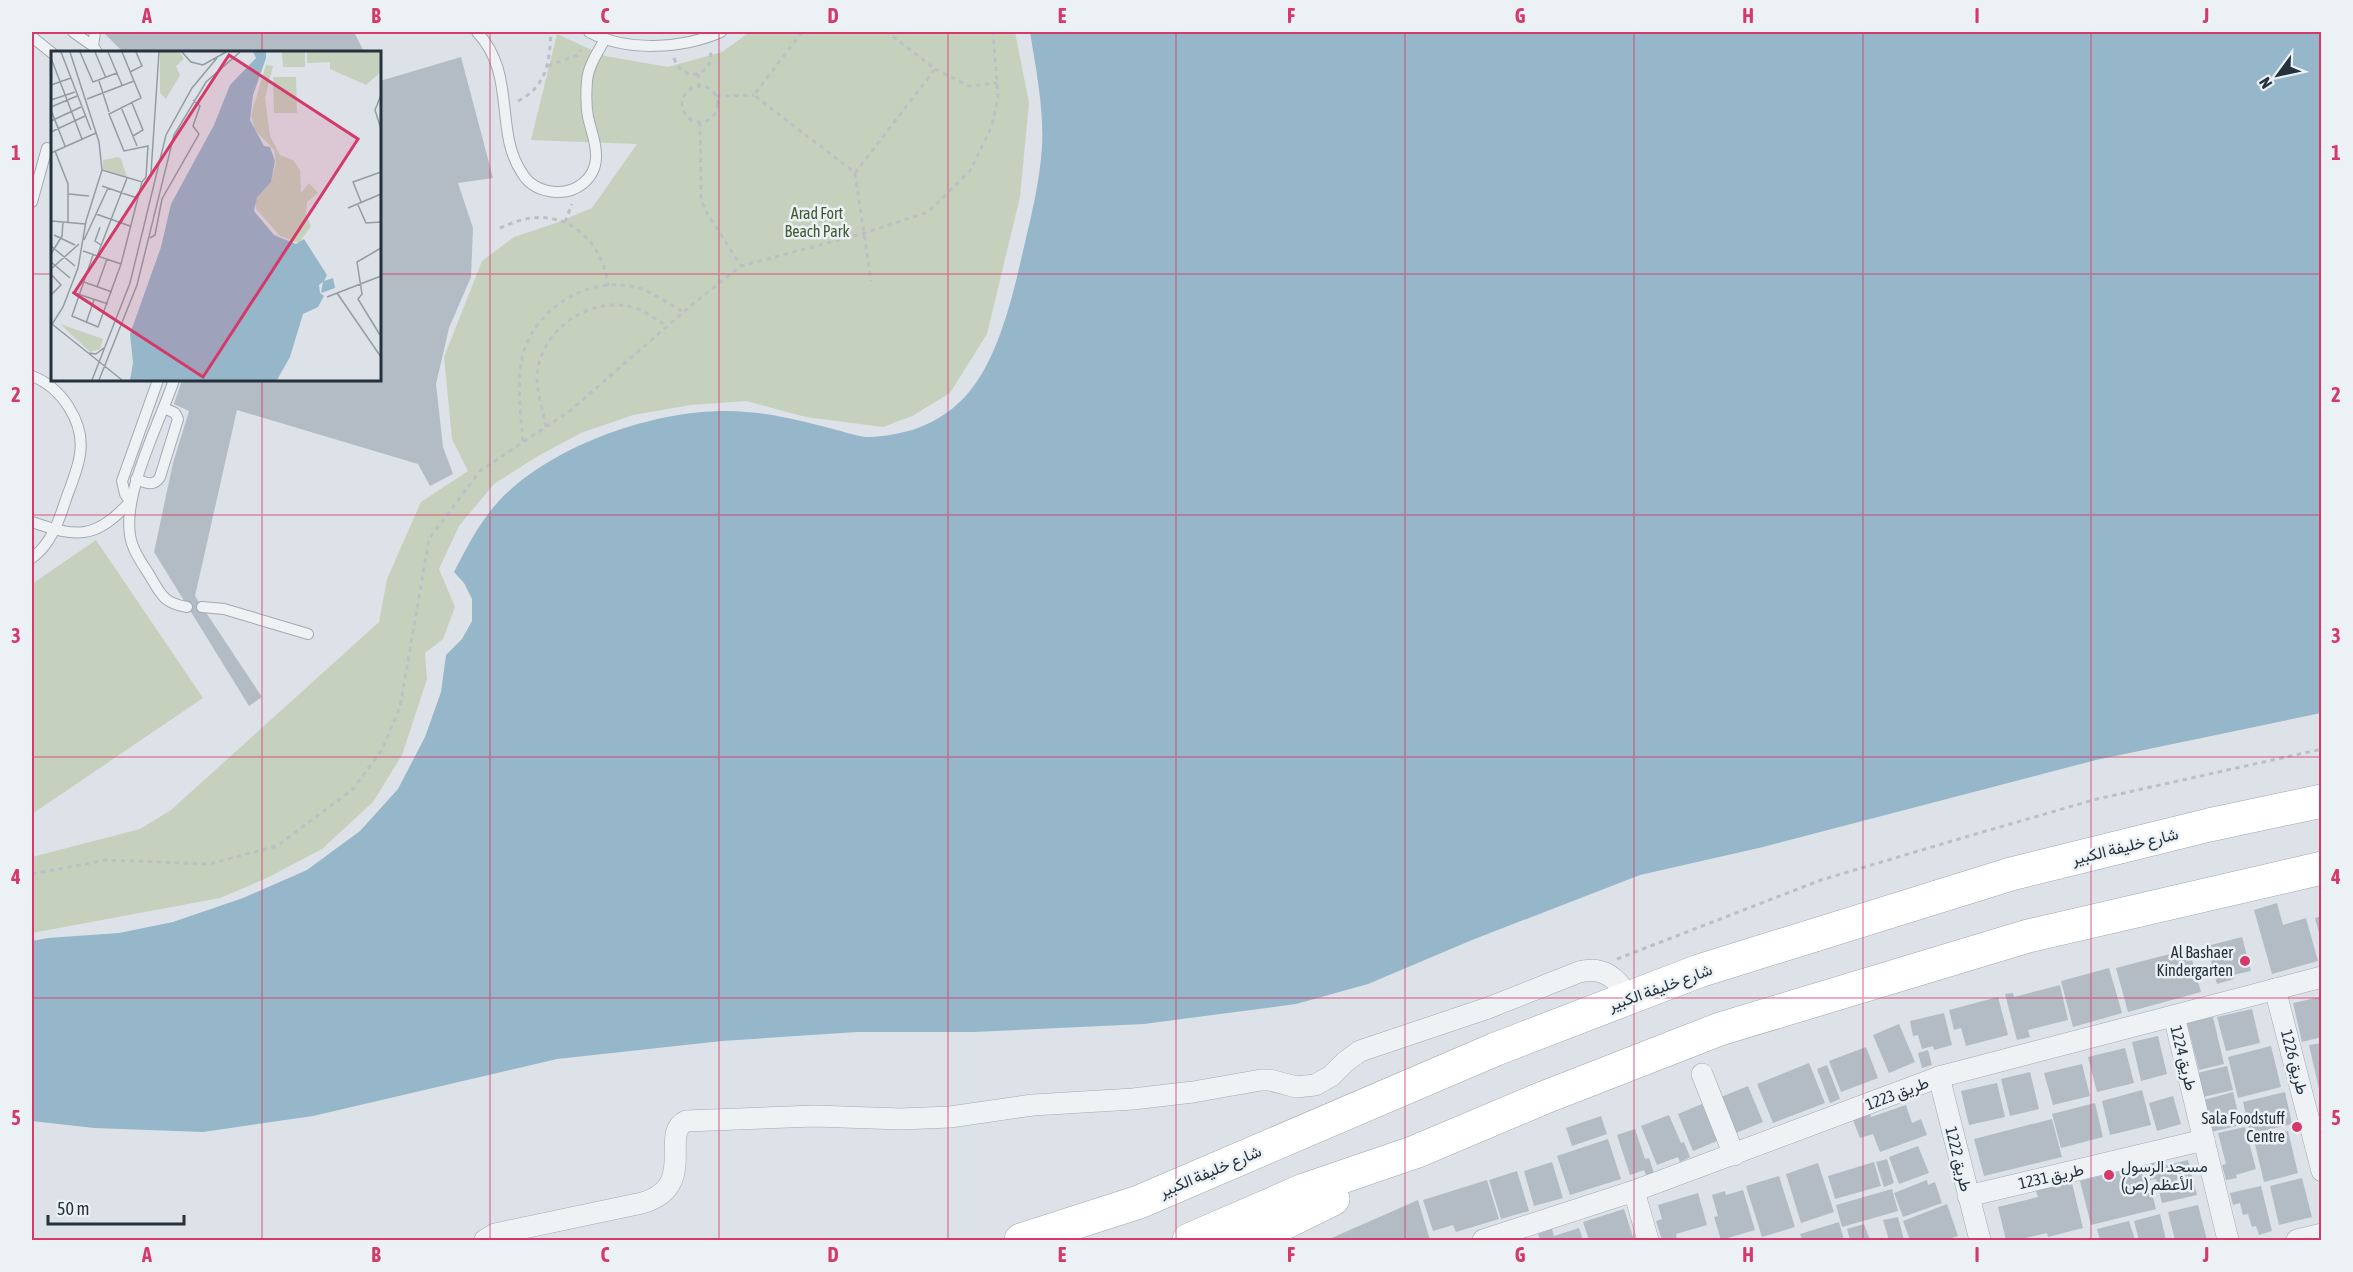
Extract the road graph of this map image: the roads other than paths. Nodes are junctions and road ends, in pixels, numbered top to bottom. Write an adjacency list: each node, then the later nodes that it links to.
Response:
1 (73, 32): 8 (lane)
2 (95, 32): 8 (lane)
3 (477, 32): 7 (lane)
4 (589, 32): 7 (lane)
5 (721, 32): 7 (lane)
6 (32, 37): 9 (lane)
7 (605, 39)
8 (95, 49)
9 (51, 52)
10 (47, 148): 11 (lane)
11 (32, 202)
12 (32, 376): 19 (lane)
13 (158, 381): 17 (lane)
14 (174, 381): 15 (lane)
15 (164, 408): 16 (lane); 16 (lane)
16 (136, 479): 17 (lane)
17 (130, 501): 19 (lane); 21 (lane)
18 (32, 522): 19 (lane)
19 (54, 530): 20 (lane)
20 (32, 558)
21 (187, 607)
22 (202, 607): 23 (lane)
23 (308, 634)
24 (2322, 801): 28 (main road, شارع خليفة الكبير)
25 (2322, 868): 34 (main road)
26 (2322, 977): 27 (street, طريق 1223)
27 (2275, 989): 29 (street, طريق 1223); 32 (street, طريق 1226)
28 (1628, 998): 40 (street); 41 (main road, شارع خليفة الكبير)
29 (2174, 1016): 31 (street, طريق 1223); 33 (street, طريق 1224)
30 (1702, 1074): 35 (street)
31 (1939, 1077): 35 (street, طريق 1223); 38 (street, طريق 1222)
32 (2313, 1101): 36 (street, طريق 1226)
33 (2204, 1140): 38 (street, طريق 1231); 47 (street, طريق 1224)
34 (1415, 1152): 42 (main road); 43 (main road)
35 (1734, 1155): 37 (street, طريق 1223)
36 (2322, 1171)
37 (1634, 1191): 44 (street, طريق 1223); 45 (street)
38 (1968, 1196): 46 (street, طريق 1222)
39 (2322, 1234): 48 (street)
40 (485, 1240)
41 (1021, 1240)
42 (1189, 1240)
43 (1250, 1240)
44 (1483, 1240)
45 (1647, 1240)
46 (1980, 1240)
47 (2228, 1240)
48 (2297, 1240)

